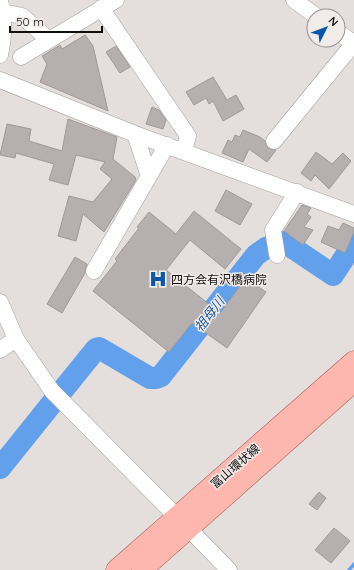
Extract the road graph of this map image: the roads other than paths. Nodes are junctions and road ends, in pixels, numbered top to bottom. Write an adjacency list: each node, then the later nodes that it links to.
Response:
1 (116, 0): 4 (street)
2 (294, 0): 5 (street)
3 (1, 7): 6 (street); 8 (street)
4 (102, 8): 6 (street); 14 (street)
5 (306, 9)
6 (49, 40): 9 (street)
7 (354, 43): 12 (street)
8 (0, 55)
9 (21, 57)
10 (0, 80): 11 (street)
11 (135, 134): 13 (street); 15 (street)
12 (274, 141)
13 (167, 145): 14 (street); 15 (street)
14 (184, 151): 16 (street)
15 (149, 176): 19 (street)
16 (297, 192): 17 (street); 18 (street)
17 (354, 214)
18 (276, 255)
19 (94, 271)
20 (0, 302): 21 (street)
21 (16, 339): 22 (street); 25 (street)
22 (0, 350)
23 (354, 361): 25 (main road, 富山環状線)
24 (354, 382): 25 (main road, 富山環状線)
25 (183, 523): 26 (main road, 富山環状線); 27 (main road, 富山環状線); 28 (street)
26 (116, 570)
27 (142, 570)
28 (229, 570)

